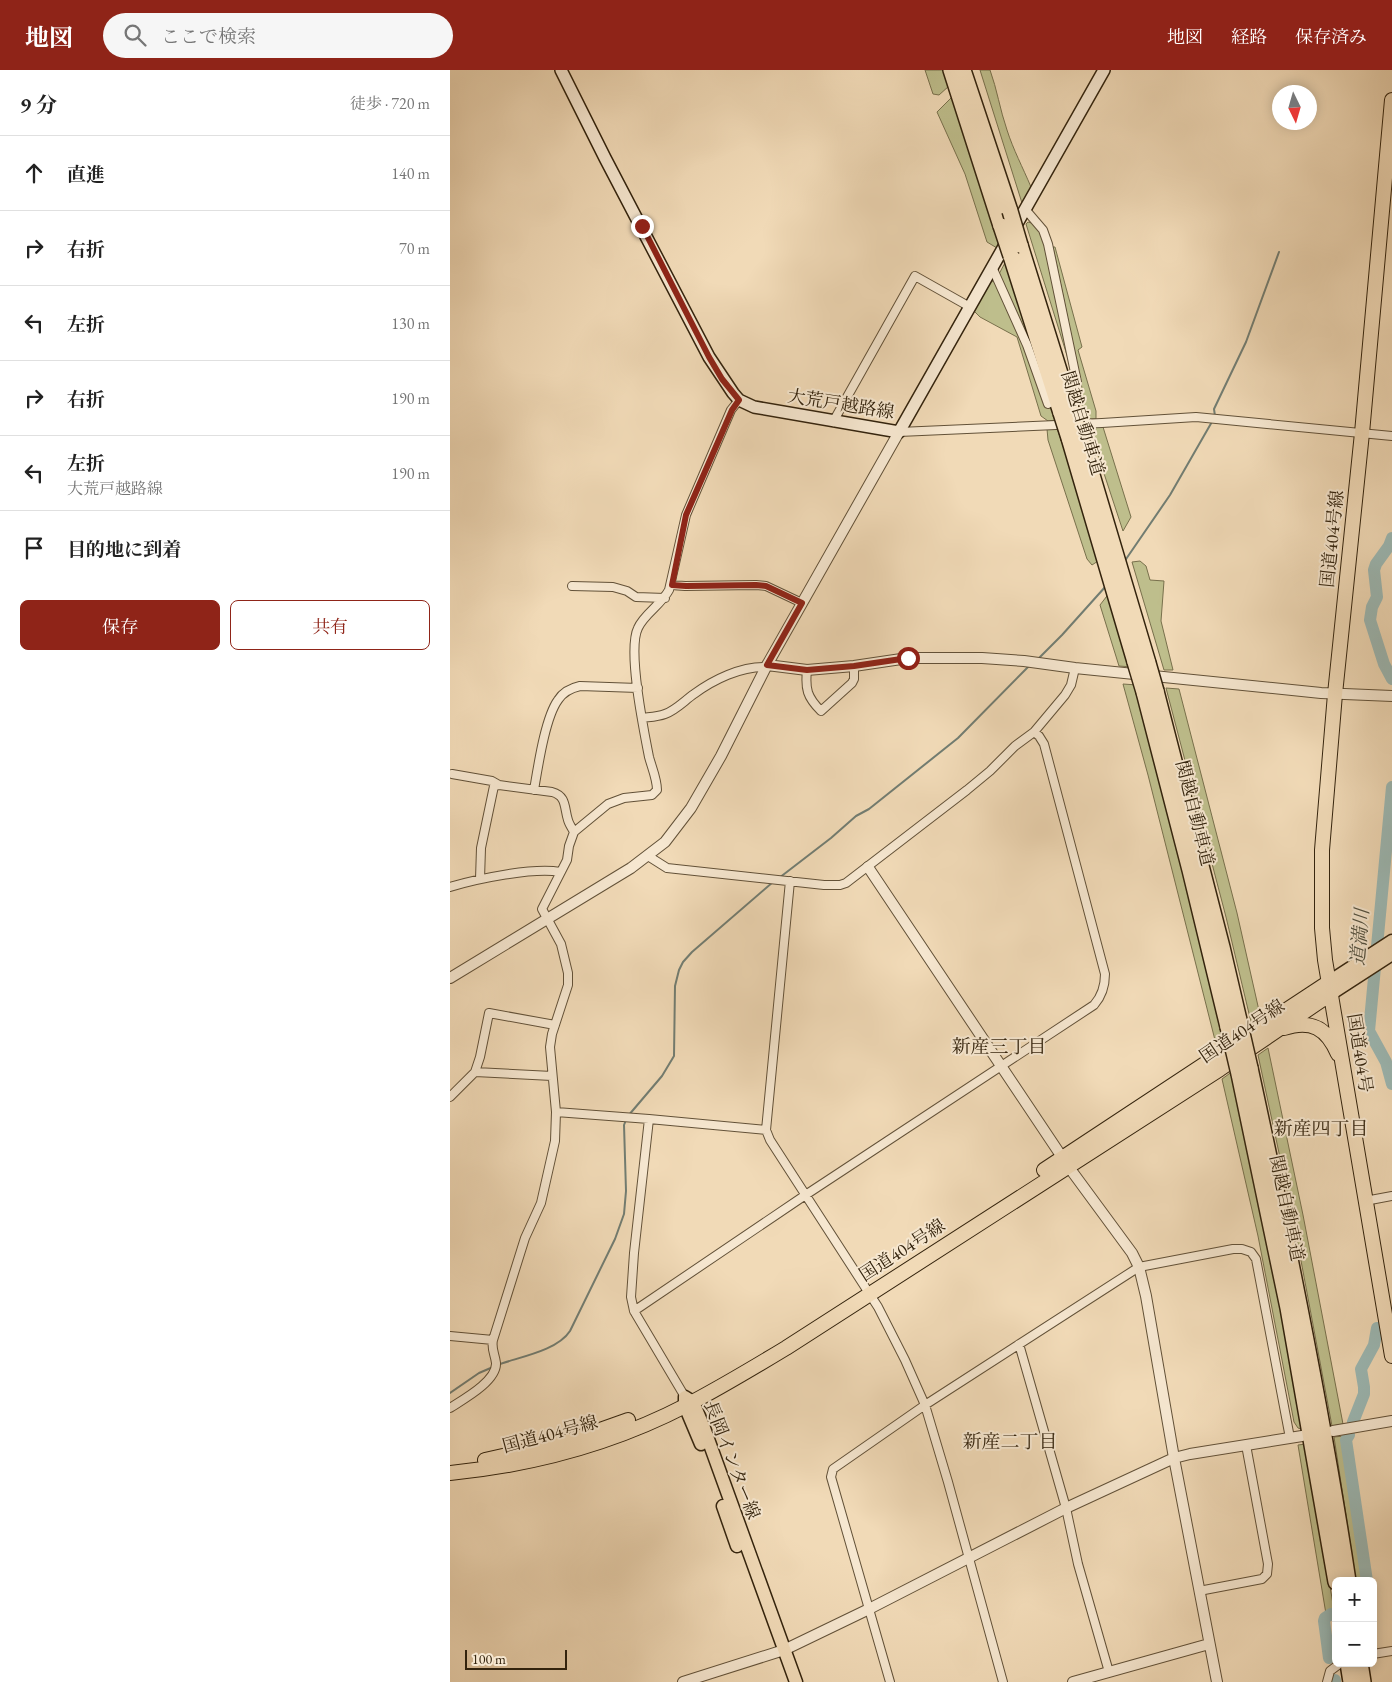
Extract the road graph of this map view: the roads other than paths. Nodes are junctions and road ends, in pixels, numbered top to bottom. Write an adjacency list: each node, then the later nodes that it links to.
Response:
1 (562, 70): 11 (main road)
2 (951, 70): 7 (highway, 関越自動車道, bridge)
3 (963, 70): 6 (highway, 関越自動車道)
4 (1104, 70): 6 (main road, 大荒戸越路線)
5 (1392, 100): 15 (highway, 国道404号線)
6 (1018, 210): 7 (highway, 関越自動車道, bridge); 8 (main road, 大荒戸越路線); 10 (street)
7 (1016, 251): 12 (highway, 関越自動車道)
8 (992, 267): 9 (main road, 大荒戸越路線); 12 (street)
9 (970, 307): 13 (street); 14 (main road, 大荒戸越路線)
10 (1077, 382)
11 (739, 400): 13 (main road, 大荒戸越路線); 17 (street)
12 (1060, 410): 49 (highway, 関越自動車道, bridge)
13 (833, 422): 14 (main road, 大荒戸越路線)
14 (899, 432): 15 (street); 20 (street)
15 (1362, 433): 16 (street); 26 (highway, 国道404号線)
16 (1392, 436)
17 (672, 585): 19 (street); 20 (street)
18 (572, 586): 19 (street)
19 (664, 598): 25 (street)
20 (802, 603): 21 (street)
21 (767, 666): 24 (street); 28 (street); 34 (street)
22 (854, 666): 23 (street); 24 (street); 24 (street)
23 (1075, 668): 26 (street); 29 (street)
24 (807, 670)
25 (638, 688): 28 (street); 32 (street)
26 (1335, 694): 27 (street); 44 (highway, 国道404号線)
27 (1392, 696)
28 (642, 718): 33 (street)
29 (1034, 732): 35 (street); 47 (street)
30 (452, 774): 31 (street)
31 (499, 785): 32 (street); 37 (street)
32 (534, 790): 33 (street)
33 (574, 832): 36 (street)
34 (648, 856): 38 (street); 40 (street)
35 (868, 867): 38 (street); 47 (street)
36 (560, 872): 37 (street); 40 (street)
37 (480, 879): 39 (street)
38 (790, 881): 55 (street)
39 (450, 887)
40 (548, 918): 43 (street); 45 (street)
41 (1392, 941): 44 (main road)
42 (1392, 954): 44 (main road)
43 (450, 978)
44 (1330, 987): 46 (highway, 国道404号線); 48 (highway, 国道404号); 56 (highway, 国道404号線)
45 (555, 1025): 50 (street); 51 (street)
46 (1276, 1030): 48 (highway); 56 (highway, 国道404号線)
47 (1002, 1065): 56 (street); 57 (street)
48 (1344, 1068): 59 (highway, 国道404号)
49 (1245, 1071): 80 (highway, 関越自動車道); 81 (highway, 関越自動車道)
50 (474, 1072): 51 (street); 52 (street)
51 (552, 1076): 53 (street)
52 (450, 1097)
53 (556, 1112): 54 (street); 64 (street)
54 (649, 1119): 55 (street); 62 (street)
55 (766, 1130): 57 (street)
56 (1066, 1161): 60 (street); 61 (highway, 国道404号線)
57 (807, 1194): 61 (street); 62 (street)
58 (1392, 1196): 59 (street)
59 (1365, 1201): 66 (highway, 国道404号)
60 (1139, 1267): 65 (street); 73 (street); 75 (street)
61 (867, 1289): 67 (highway, 国道404号線); 68 (street)
62 (634, 1311): 67 (street)
63 (450, 1336): 64 (street)
64 (493, 1340): 69 (street)
65 (1019, 1344): 68 (street); 78 (street)
66 (1392, 1356)
67 (688, 1402): 76 (highway, 国道404号線); 77 (highway, 国道404号線); 85 (main road, 長岡インター線)
68 (925, 1405): 79 (street); 83 (street)
69 (450, 1408)
70 (1392, 1421): 71 (street)
71 (1333, 1431)
72 (1302, 1436): 73 (street)
73 (1290, 1438): 74 (street)
74 (1246, 1446): 75 (street); 82 (street)
75 (1174, 1458): 78 (street); 82 (street)
76 (450, 1464)
77 (450, 1473)
78 (1066, 1508): 79 (street); 91 (street)
79 (969, 1557): 83 (street); 96 (street)
80 (1335, 1577)
81 (1347, 1577)
82 (1199, 1591): 84 (street)
83 (869, 1609): 85 (street); 95 (street)
84 (1209, 1644): 91 (street); 98 (street)
85 (780, 1651): 92 (street); 93 (main road, 長岡インター線); 94 (main road, 長岡インター線)
86 (1392, 1651): 87 (street)
87 (1377, 1653)
88 (1337, 1667): 99 (street)
89 (1344, 1667): 100 (highway)
90 (1361, 1667): 101 (highway)
91 (1109, 1672): 97 (street)
92 (683, 1682)
93 (787, 1682)
94 (796, 1682)
95 (890, 1682)
96 (1003, 1682)
97 (1073, 1682)
98 (1217, 1682)
99 (1327, 1682)
100 (1351, 1682)
101 (1363, 1682)

